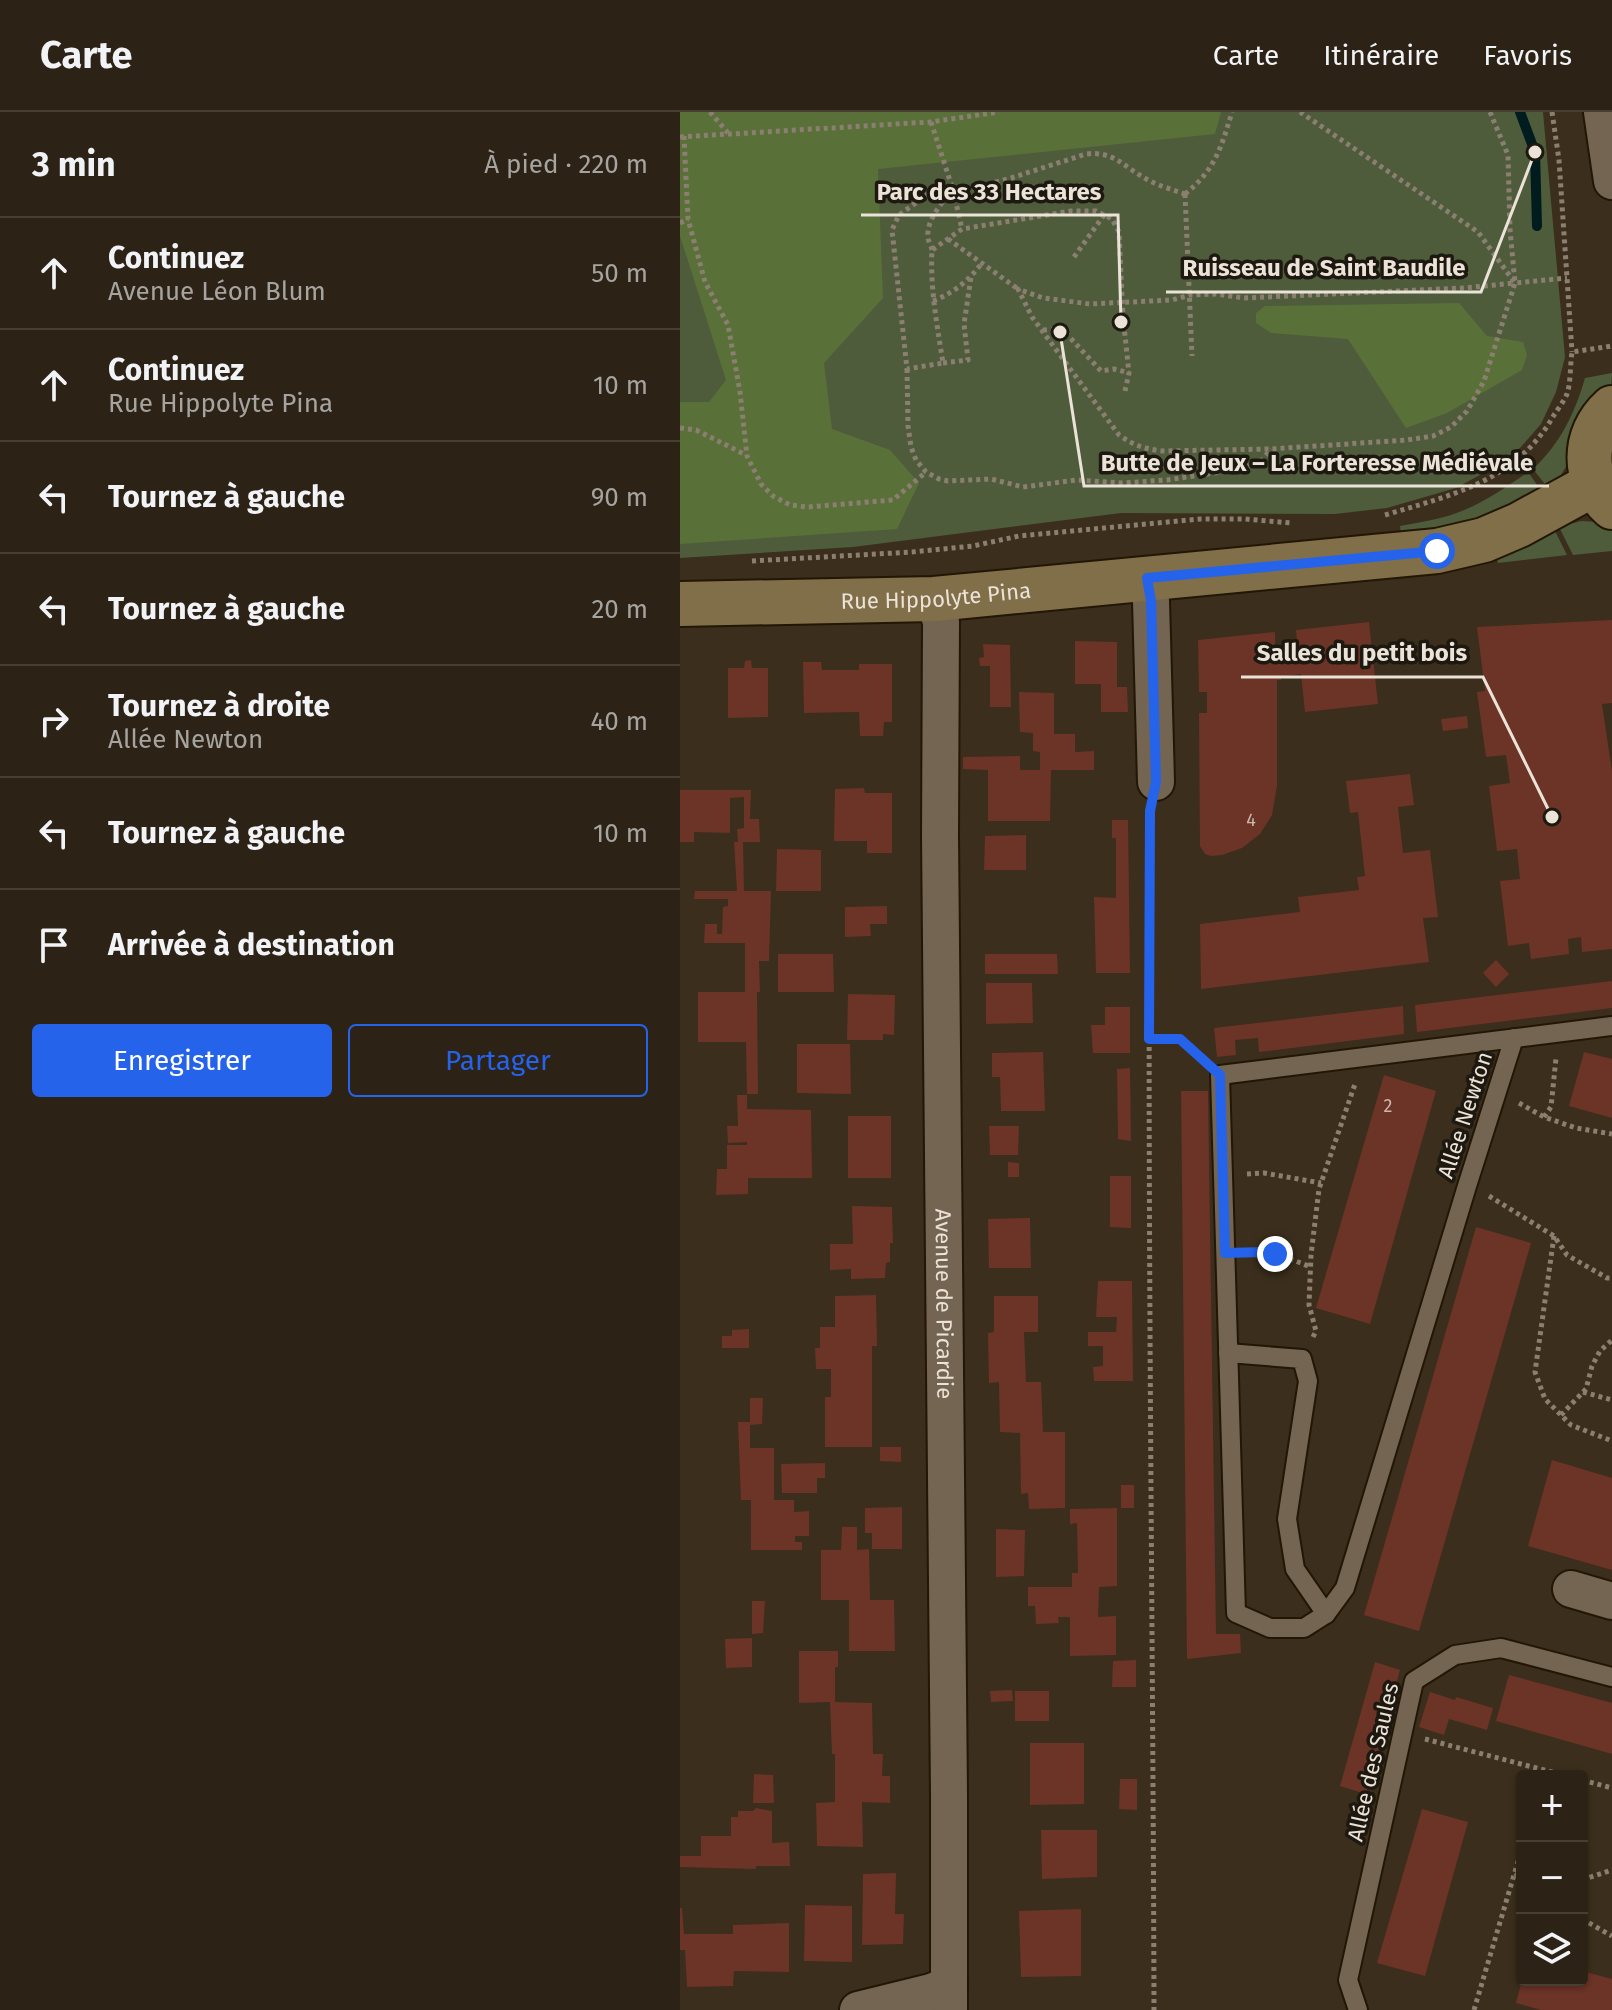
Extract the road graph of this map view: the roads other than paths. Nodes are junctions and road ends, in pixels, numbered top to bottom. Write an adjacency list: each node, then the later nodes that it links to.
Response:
1 (1602, 112): 2 (street)
2 (1612, 181)
3 (1612, 408): 4 (main road)
4 (1603, 495): 5 (main road, Rue Hippolyte Pina)
5 (1147, 578): 6 (main road, Rue Hippolyte Pina); 8 (street)
6 (934, 599): 7 (main road, Rue Hippolyte Pina); 16 (street, Avenue de Picardie)
7 (680, 604)
8 (1156, 782)
9 (1612, 1026): 10 (lane)
10 (1514, 1038): 11 (lane, Allée Newton); 14 (lane, Allée Newton)
11 (1228, 1353): 14 (lane); 14 (lane)
12 (1571, 1589): 13 (street)
13 (1612, 1601)
14 (1326, 1614)
15 (1612, 1677): 18 (lane, Allée des Saules)
16 (949, 1998): 17 (street)
17 (858, 2010)
18 (1358, 2010)

